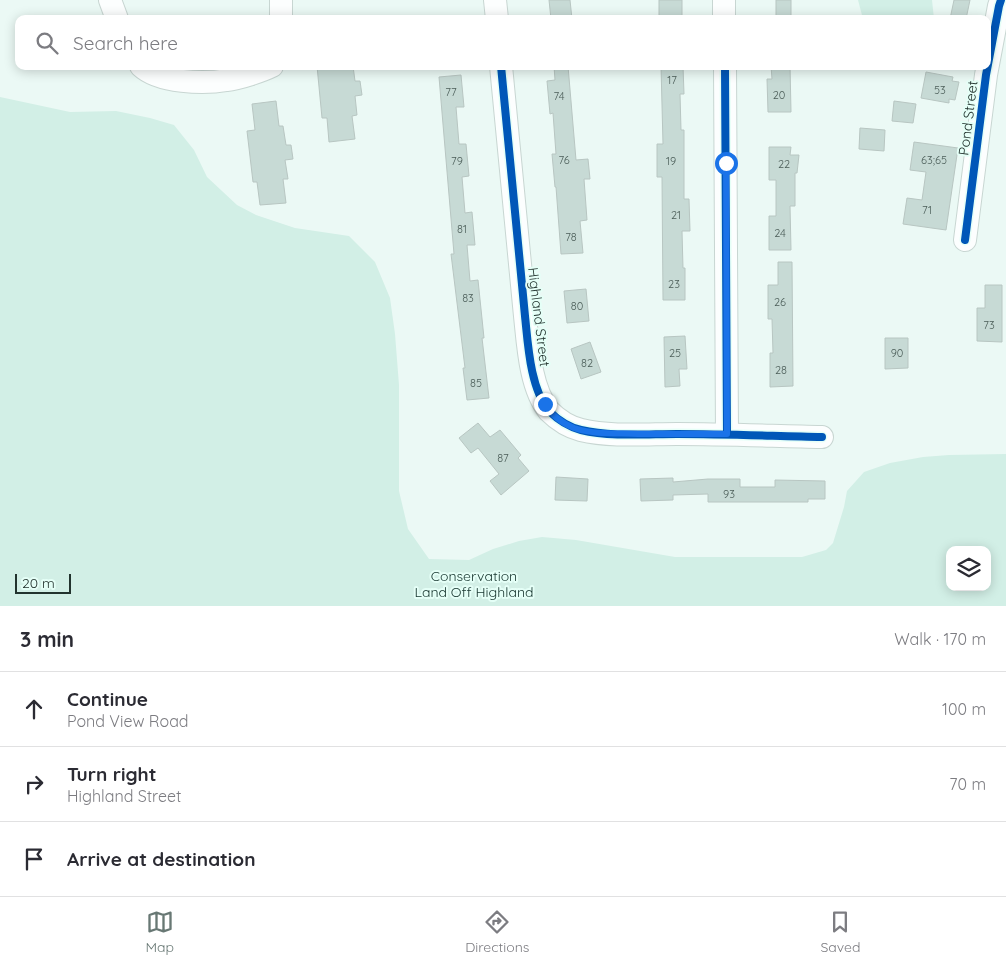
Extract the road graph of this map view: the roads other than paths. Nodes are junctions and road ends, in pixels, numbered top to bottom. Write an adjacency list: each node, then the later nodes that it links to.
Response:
1 (110, 0): 6 (street)
2 (281, 0): 7 (street)
3 (495, 0): 8 (street)
4 (724, 0): 9 (street)
5 (1001, 0): 10 (street, Pond Street)
6 (116, 15)
7 (281, 15)
8 (497, 15)
9 (724, 15)
10 (991, 48)
11 (145, 70): 12 (street)
12 (259, 70)
13 (501, 70): 17 (street, Highland Street)
14 (725, 70): 17 (street)
15 (987, 70): 16 (street, Pond Street)
16 (965, 240)
17 (727, 434): 18 (street, Highland Street)
18 (822, 438)

